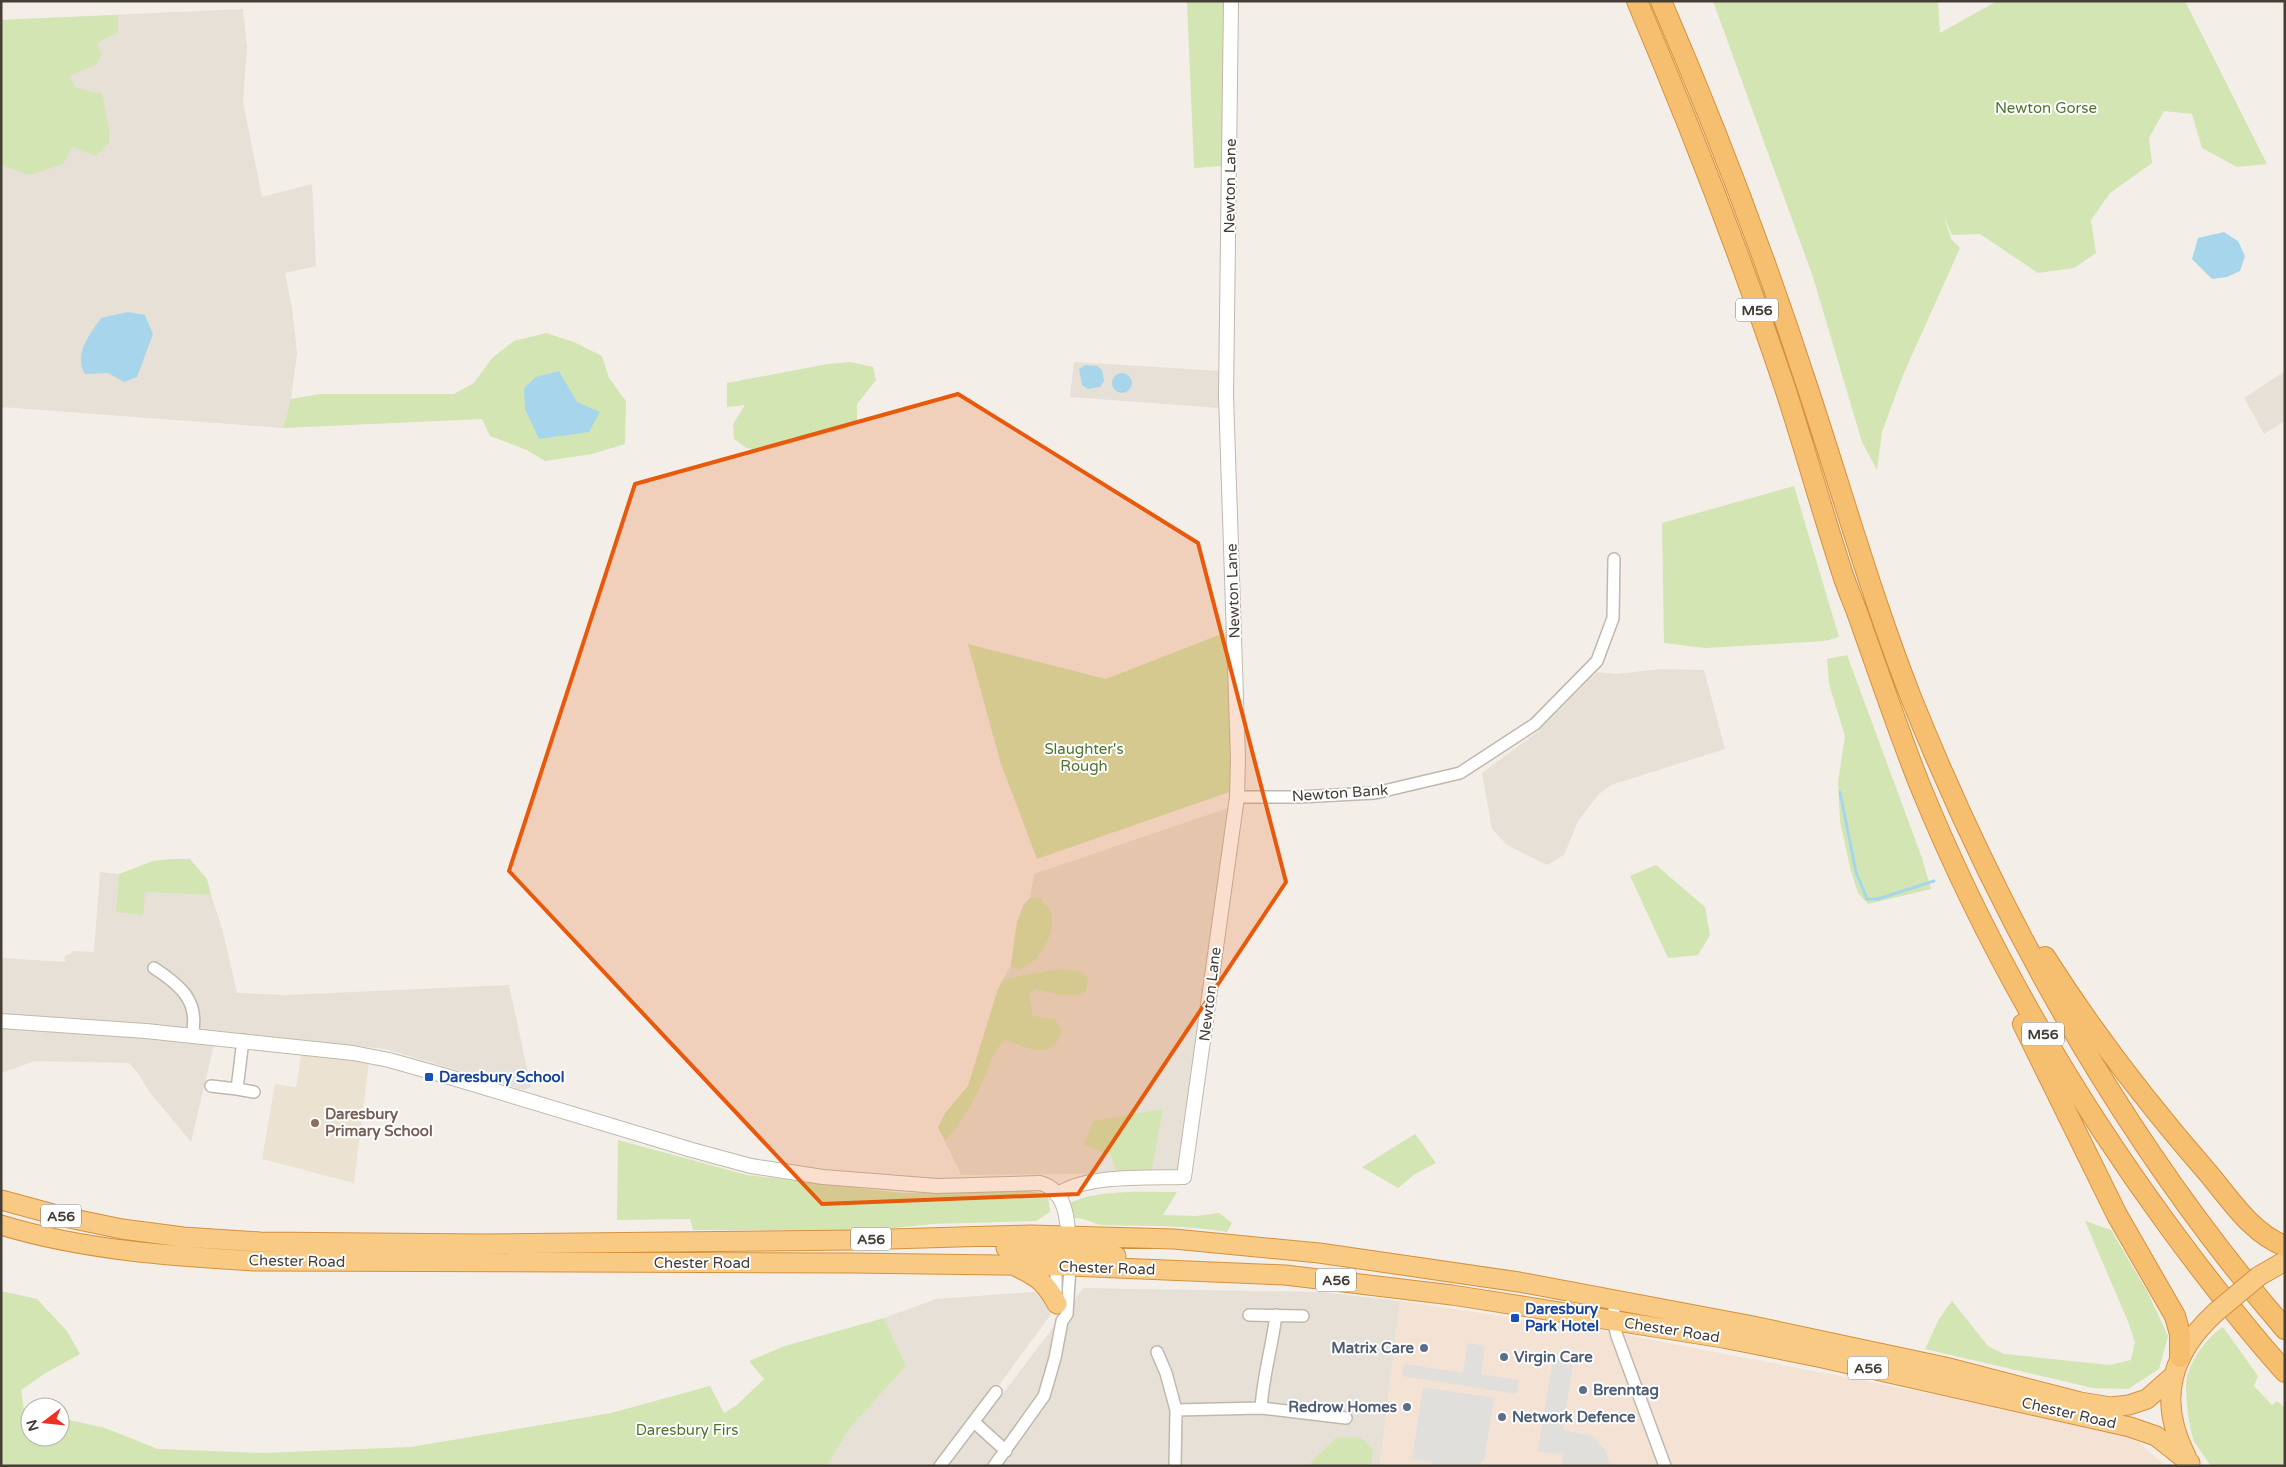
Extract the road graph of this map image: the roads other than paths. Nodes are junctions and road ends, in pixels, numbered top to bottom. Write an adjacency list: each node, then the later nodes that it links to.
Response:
1 (1231, 1): 5 (street, Newton Lane)
2 (1637, 1): 7 (highway, M56)
3 (1662, 1): 6 (highway, M56)
4 (1614, 560): 5 (street, Newton Bank)
5 (1237, 797): 15 (street, Newton Lane)
6 (1972, 838): 18 (highway); 28 (highway, M56)
7 (1947, 847): 30 (highway); 31 (highway, M56)
8 (154, 968): 10 (street)
9 (1, 1021): 10 (street)
10 (192, 1035): 11 (street)
11 (243, 1040): 13 (street); 15 (street)
12 (211, 1086): 13 (street)
13 (237, 1089): 14 (street)
14 (254, 1092)
15 (1059, 1198): 19 (street)
16 (1, 1200): 19 (highway, Chester Road / A56)
17 (1, 1225): 21 (highway, Chester Road / A56)
18 (2285, 1246)
19 (1063, 1251): 21 (highway, Chester Road / A56); 22 (highway, Chester Road / A56); 23 (street); 23 (street); 27 (highway, Chester Road / A56)
20 (2285, 1261): 30 (highway, bridge)
21 (1015, 1266): 23 (highway)
22 (1615, 1300): 27 (street); 32 (highway, Chester Road / A56)
23 (1059, 1312): 38 (street)
24 (1249, 1315): 25 (street)
25 (1276, 1315): 26 (street); 34 (street)
26 (1303, 1316)
27 (1613, 1320): 39 (highway, Chester Road / A56); 43 (street)
28 (2285, 1329)
29 (1157, 1352): 35 (street)
30 (2180, 1357): 32 (highway)
31 (2285, 1372)
32 (2173, 1376): 39 (highway)
33 (996, 1392): 37 (street)
34 (1261, 1408): 35 (street); 36 (street)
35 (1176, 1410): 42 (street)
36 (1346, 1418)
37 (974, 1422): 38 (street); 40 (street)
38 (1006, 1451): 41 (street)
39 (2191, 1464)
40 (940, 1466)
41 (994, 1466)
42 (1175, 1466)
43 (1665, 1466)

